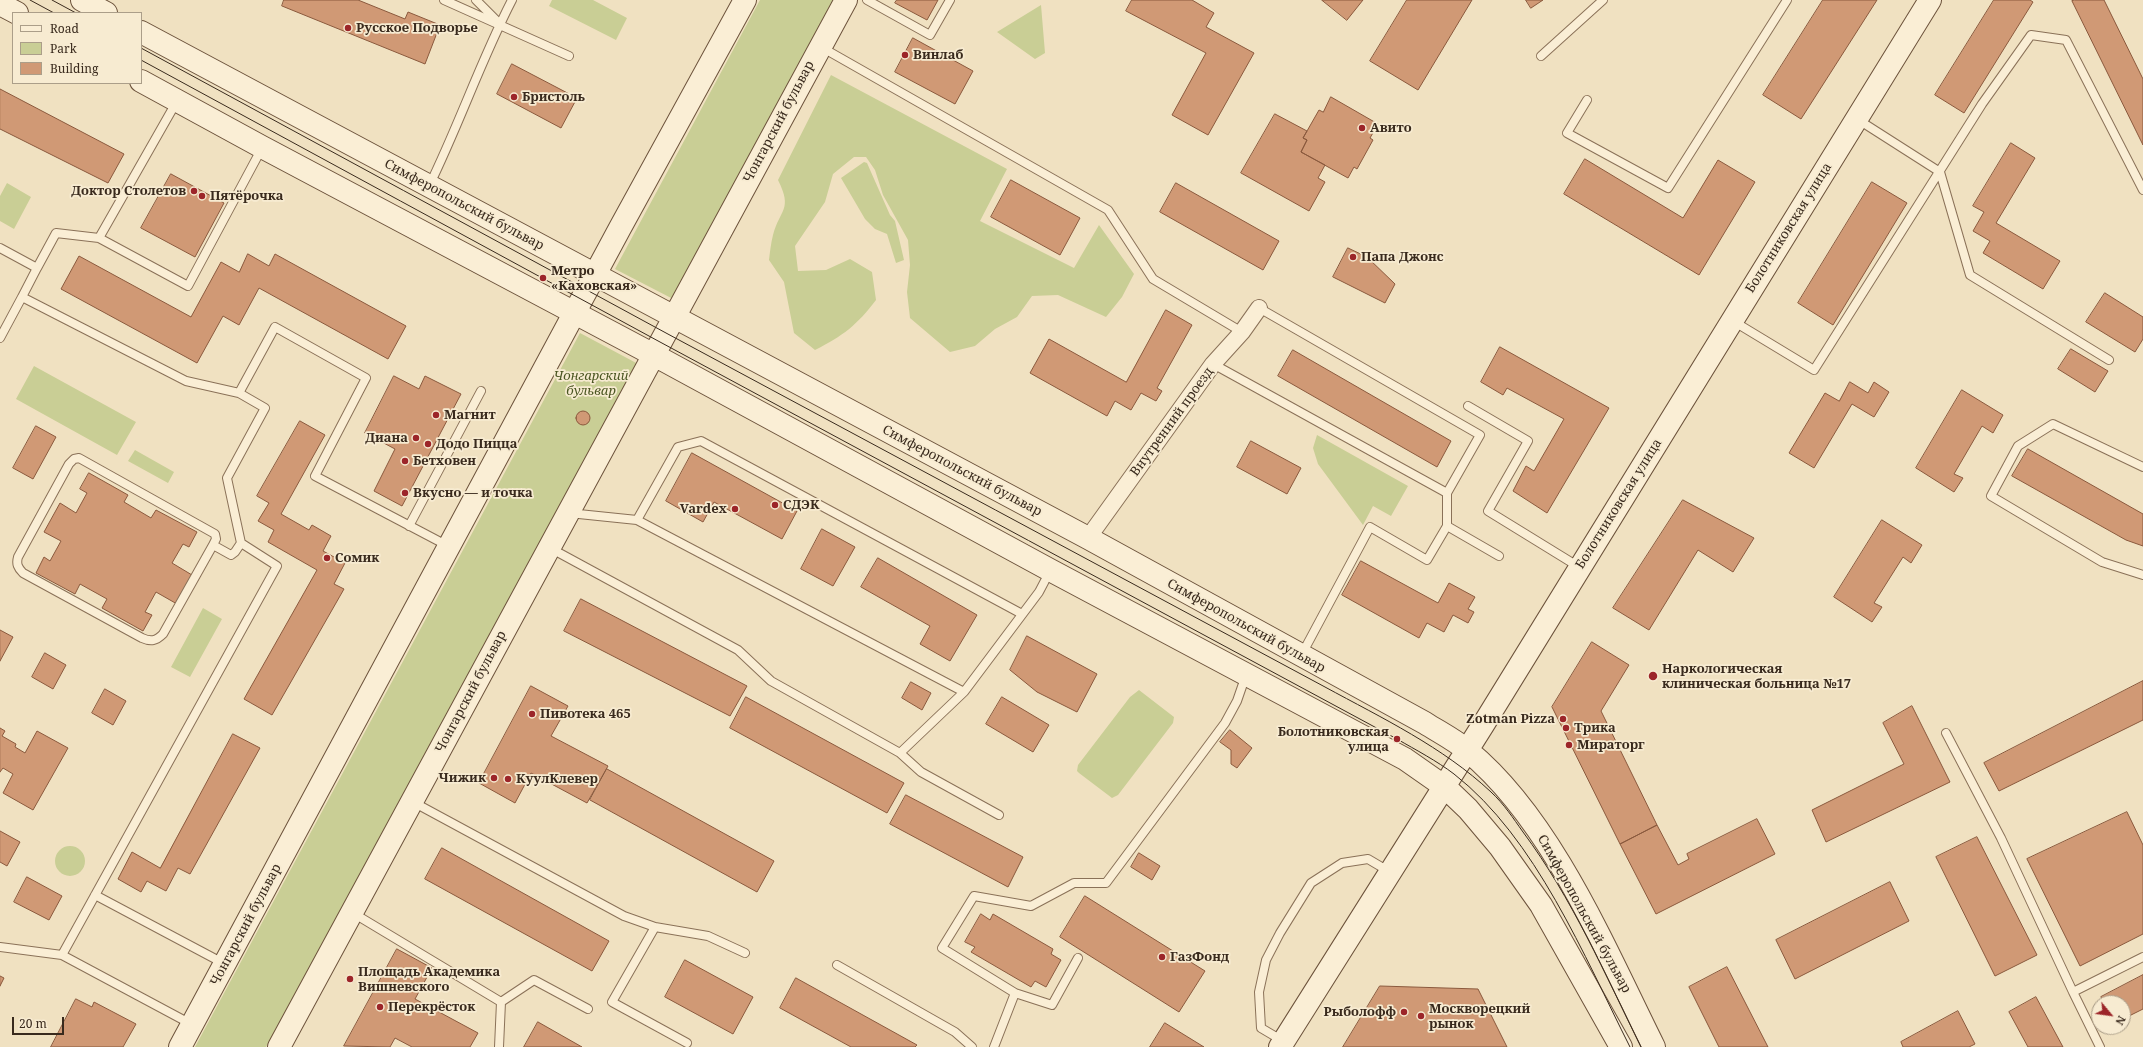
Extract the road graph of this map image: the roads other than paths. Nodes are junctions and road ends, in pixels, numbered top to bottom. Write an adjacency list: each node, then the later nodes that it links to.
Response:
1 (82, 0): 14 (main road)
2 (444, 0): 15 (lane)
3 (476, 0): 15 (lane)
4 (512, 0): 15 (lane)
5 (745, 0): 32 (main road, Чонгарский бульвар)
6 (846, 0): 17 (main road, Чонгарский бульвар)
7 (867, 0): 8 (lane)
8 (950, 0)
9 (1603, 0): 19 (lane)
10 (1787, 0): 21 (lane)
11 (1930, 0): 23 (main road, Болотниковская улица)
12 (0, 4): 13 (main road)
13 (15, 12)
14 (104, 12)
15 (500, 24): 18 (lane); 27 (lane)
16 (142, 33): 27 (main road, Симферопольский бульвар)
17 (820, 47): 36 (main road, Чонгарский бульвар); 38 (lane)
18 (569, 56)
19 (1541, 56)
20 (142, 82): 22 (main road)
21 (1588, 100)
22 (177, 101): 24 (main road); 29 (lane)
23 (1857, 119): 25 (lane); 37 (main road, Болотниковская улица)
24 (262, 147): 29 (lane); 35 (main road)
25 (1940, 172): 26 (lane); 37 (lane); 41 (lane)
26 (2141, 180): 28 (lane)
27 (429, 186): 32 (main road, Симферопольский бульвар)
28 (2143, 190)
29 (99, 238): 31 (lane)
30 (0, 248): 31 (lane)
31 (37, 268): 33 (lane)
32 (595, 275): 35 (main road, Чонгарский бульвар); 36 (main road, Симферопольский бульвар)
33 (22, 297): 39 (lane); 44 (lane)
34 (1259, 308): 38 (street, Внутренний проезд); 47 (lane)
35 (575, 312): 40 (main road); 55 (main road, Чонгарский бульвар)
36 (675, 316): 40 (main road, Чонгарский бульвар); 52 (main road, Симферопольский бульвар)
37 (1732, 321): 58 (main road, Болотниковская улица)
38 (1242, 332): 42 (street, Внутренний проезд)
39 (0, 338)
40 (654, 354): 48 (main road, Чонгарский бульвар); 59 (main road)
41 (2109, 360)
42 (1213, 364): 47 (lane); 52 (street, Внутренний проезд)
43 (481, 391): 50 (lane)
44 (239, 393): 50 (lane); 53 (lane)
45 (1468, 406): 58 (lane)
46 (2143, 467): 60 (lane)
47 (1447, 493): 51 (lane)
48 (568, 513): 49 (lane); 56 (main road, Чонгарский бульвар)
49 (637, 520): 61 (lane); 64 (lane)
50 (409, 526): 55 (lane)
51 (1447, 526): 57 (lane); 62 (lane)
52 (1088, 538): 62 (main road, Симферопольский бульвар)
53 (241, 544): 54 (lane); 72 (lane)
54 (213, 545): 54 (lane)
55 (448, 547): 80 (main road, Чонгарский бульвар)
56 (550, 548): 67 (lane); 69 (main road, Чонгарский бульвар)
57 (1499, 556)
58 (1580, 567): 66 (main road, Болотниковская улица)
59 (1050, 570): 61 (lane); 63 (main road)
60 (2143, 575)
61 (1022, 614): 64 (lane)
62 (1301, 656): 66 (main road, Симферопольский бульвар)
63 (1247, 674): 68 (main road); 83 (lane)
64 (964, 692): 67 (lane)
65 (1946, 733): 82 (lane)
66 (1467, 750): 68 (main road, Болотниковская улица); 95 (main road, Симферопольский бульвар)
67 (900, 753): 70 (lane)
68 (1445, 787): 71 (main road, Болотниковская улица); 94 (main road)
69 (412, 802): 73 (main road, Чонгарский бульвар); 74 (lane)
70 (999, 815)
71 (1391, 872): 88 (main road, Болотниковская улица); 88 (lane)
72 (95, 895): 77 (lane); 80 (lane)
73 (352, 913): 84 (lane); 90 (main road, Чонгарский бульвар)
74 (655, 927): 76 (lane); 87 (lane)
75 (0, 947): 77 (lane)
76 (745, 953)
77 (62, 955): 86 (lane)
78 (2143, 957): 82 (lane)
79 (1078, 958): 83 (lane)
80 (225, 964): 86 (main road, Чонгарский бульвар)
81 (838, 965): 92 (lane)
82 (2073, 992): 96 (lane)
83 (1015, 993): 93 (lane)
84 (501, 1002): 85 (lane); 91 (lane)
85 (588, 1009)
86 (192, 1024): 89 (main road, Чонгарский бульвар)
87 (687, 1043)
88 (1282, 1044)
89 (180, 1047)
90 (279, 1047)
91 (499, 1047)
92 (972, 1047)
93 (994, 1047)
94 (1621, 1047)
95 (1654, 1047)
96 (2100, 1047)

